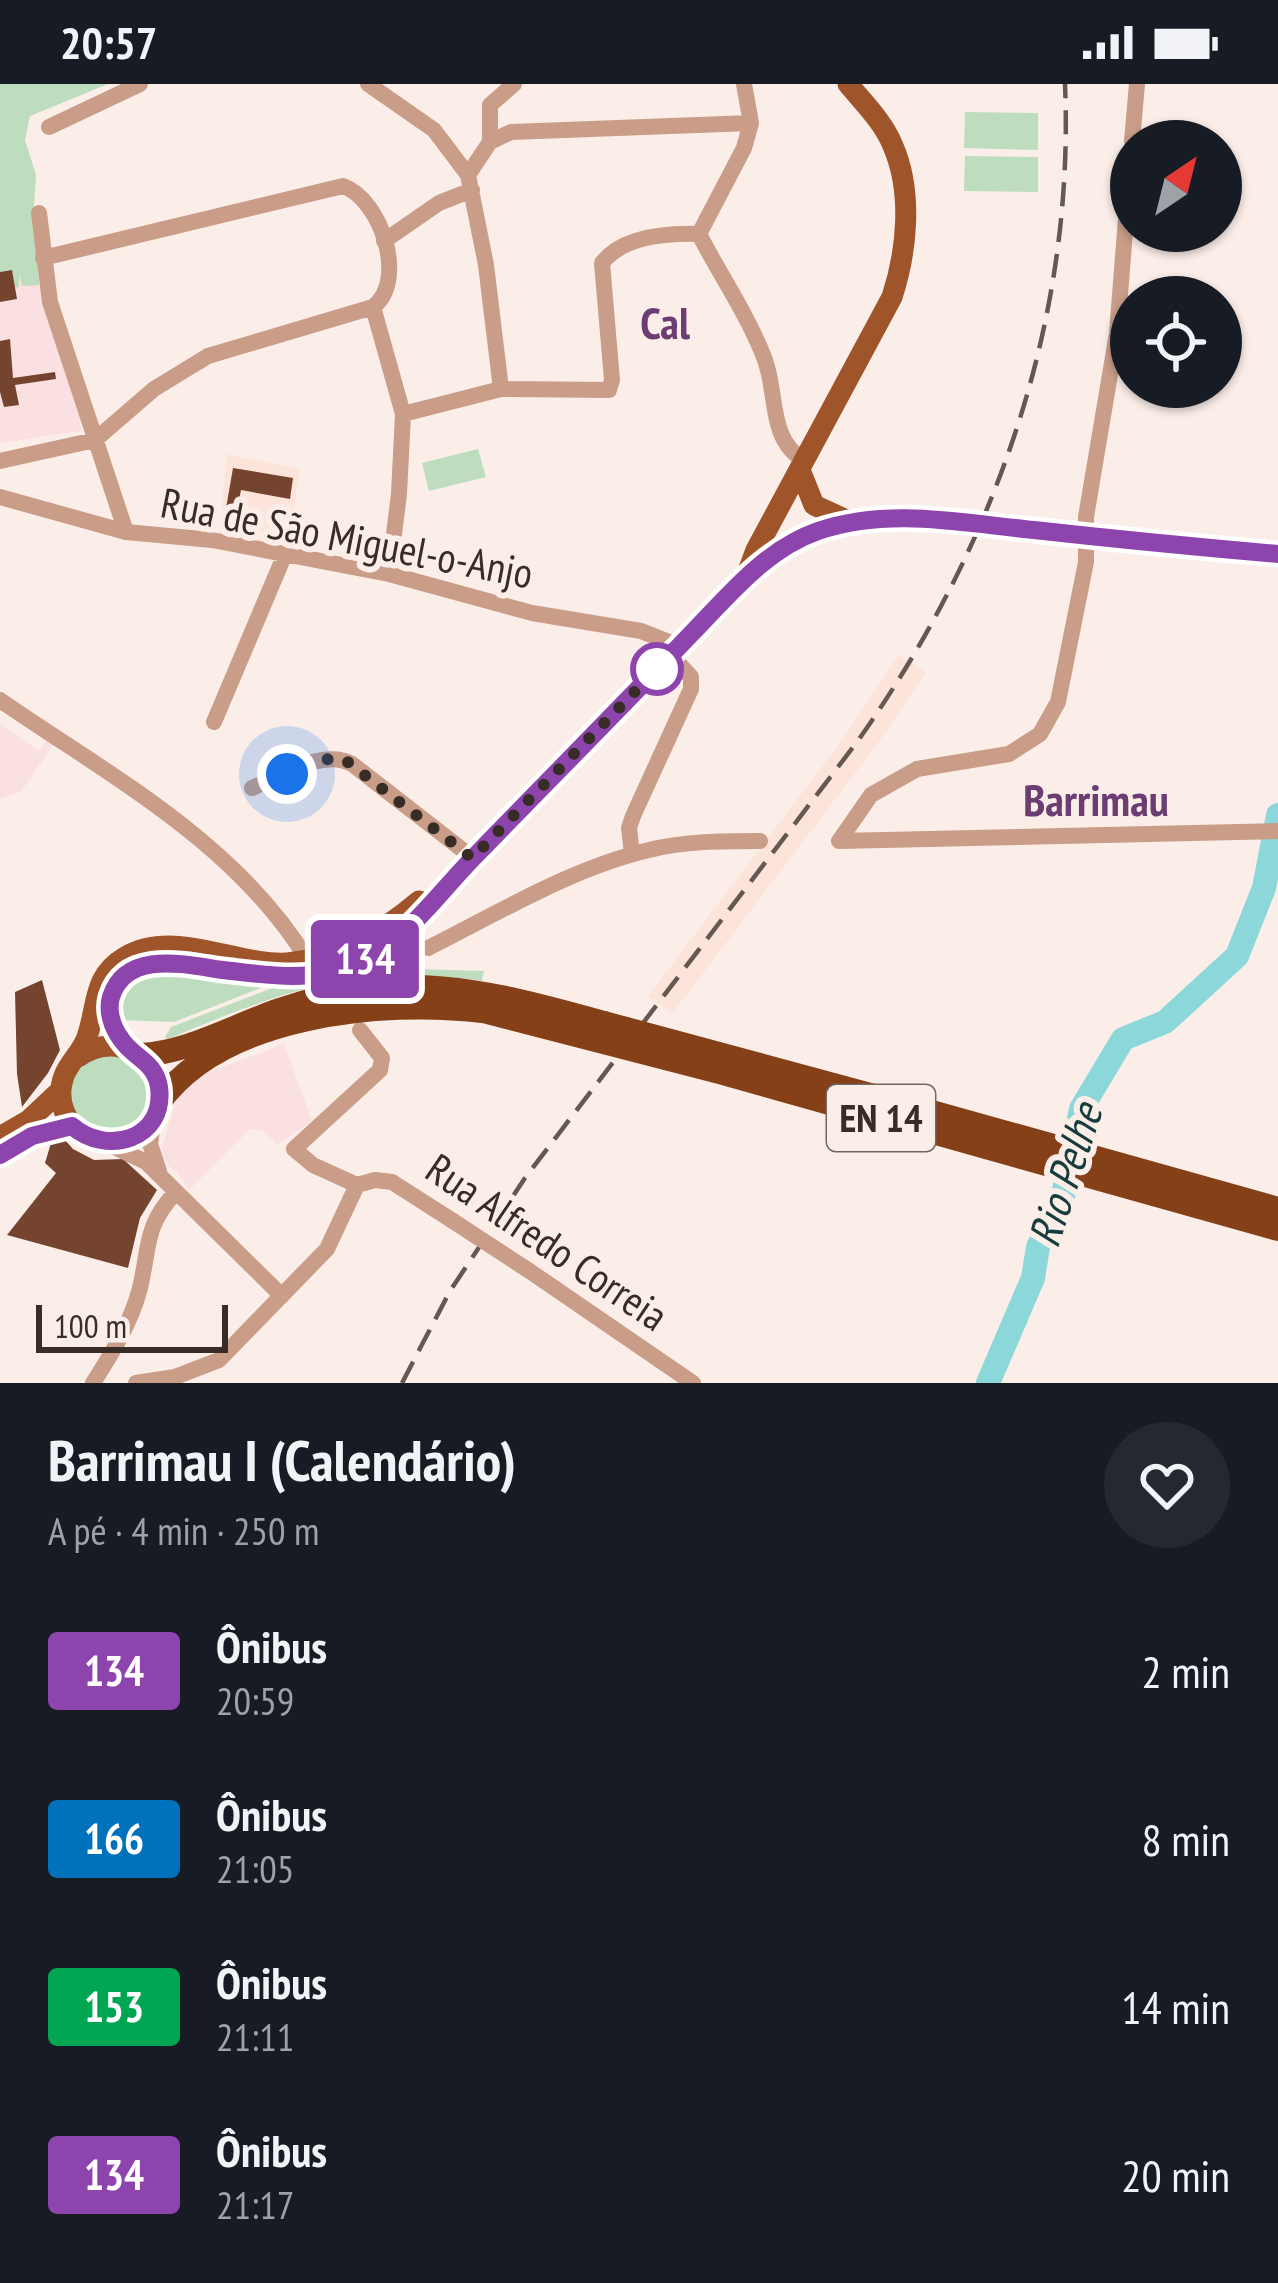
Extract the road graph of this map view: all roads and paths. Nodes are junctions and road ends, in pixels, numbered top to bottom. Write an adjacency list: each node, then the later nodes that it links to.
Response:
1 (140, 84): 9 (street)
2 (368, 84): 11 (street)
3 (514, 84): 10 (street)
4 (743, 84): 8 (street)
5 (848, 84): 22 (main road)
6 (1137, 84): 7 (street)
7 (1134, 120)
8 (751, 123): 10 (street); 13 (street)
9 (49, 127)
10 (490, 142): 11 (street)
11 (470, 183): 14 (street); 18 (street)
12 (40, 213): 16 (street)
13 (699, 234): 18 (street); 22 (street)
14 (384, 241): 16 (street); 17 (street)
15 (1123, 252): 30 (street)
16 (43, 258): 20 (street)
17 (373, 307): 19 (street); 20 (street)
18 (501, 389): 19 (street)
19 (403, 414): 34 (street)
20 (95, 440): 21 (street); 25 (street)
21 (0, 461)
22 (803, 466): 23 (main road); 26 (main road)
23 (807, 494): 27 (main road); 31 (main road)
24 (0, 497): 28 (street, Rua de São Miguel-o-Anjo)
25 (115, 503): 28 (street); 29 (street)
26 (777, 510): 31 (main road); 35 (main road)
27 (854, 523): 30 (main road, bridge); 31 (main road)
28 (94, 524): 29 (street, Rua de São Miguel-o-Anjo)
29 (126, 532): 32 (street, Rua de São Miguel-o-Anjo)
30 (1085, 536): 33 (main road); 40 (street)
31 (796, 541): 35 (main road)
32 (285, 554): 34 (street, Rua de São Miguel-o-Anjo); 38 (street)
33 (1278, 554)
34 (388, 574): 36 (street, Rua de São Miguel-o-Anjo)
35 (746, 578): 36 (main road)
36 (675, 651): 42 (street); 43 (main road)
37 (0, 700): 44 (street)
38 (214, 722)
39 (252, 788): 43 (street)
40 (1270, 831)
41 (760, 841): 42 (street)
42 (632, 854): 45 (street)
43 (467, 863): 46 (main road)
44 (271, 909): 46 (street); 46 (street)
45 (428, 948)
46 (289, 965): 49 (main road); 50 (main road)
47 (486, 1002): 49 (highway, EN 14); 52 (highway, EN 14); 60 (highway, EN 14, bridge); 61 (highway, EN 14, bridge)
48 (360, 1030): 58 (street, Rua Alfredo Correia)
49 (134, 1052): 50 (main road, EN 14); 52 (main road)
50 (78, 1057): 51 (main road)
51 (61, 1090): 53 (main road); 54 (main road)
52 (156, 1110): 55 (main road, EN 14); 57 (street)
53 (72, 1126): 55 (main road); 56 (main road)
54 (0, 1137)
55 (106, 1143): 57 (street)
56 (0, 1155)
57 (161, 1178): 59 (street)
58 (357, 1185): 62 (street); 65 (street, Rua Alfredo Correia, bridge)
59 (176, 1192): 62 (street); 63 (street)
60 (1278, 1209)
61 (1278, 1229)
62 (282, 1296): 64 (street)
63 (93, 1383)
64 (136, 1383)
65 (693, 1383)

